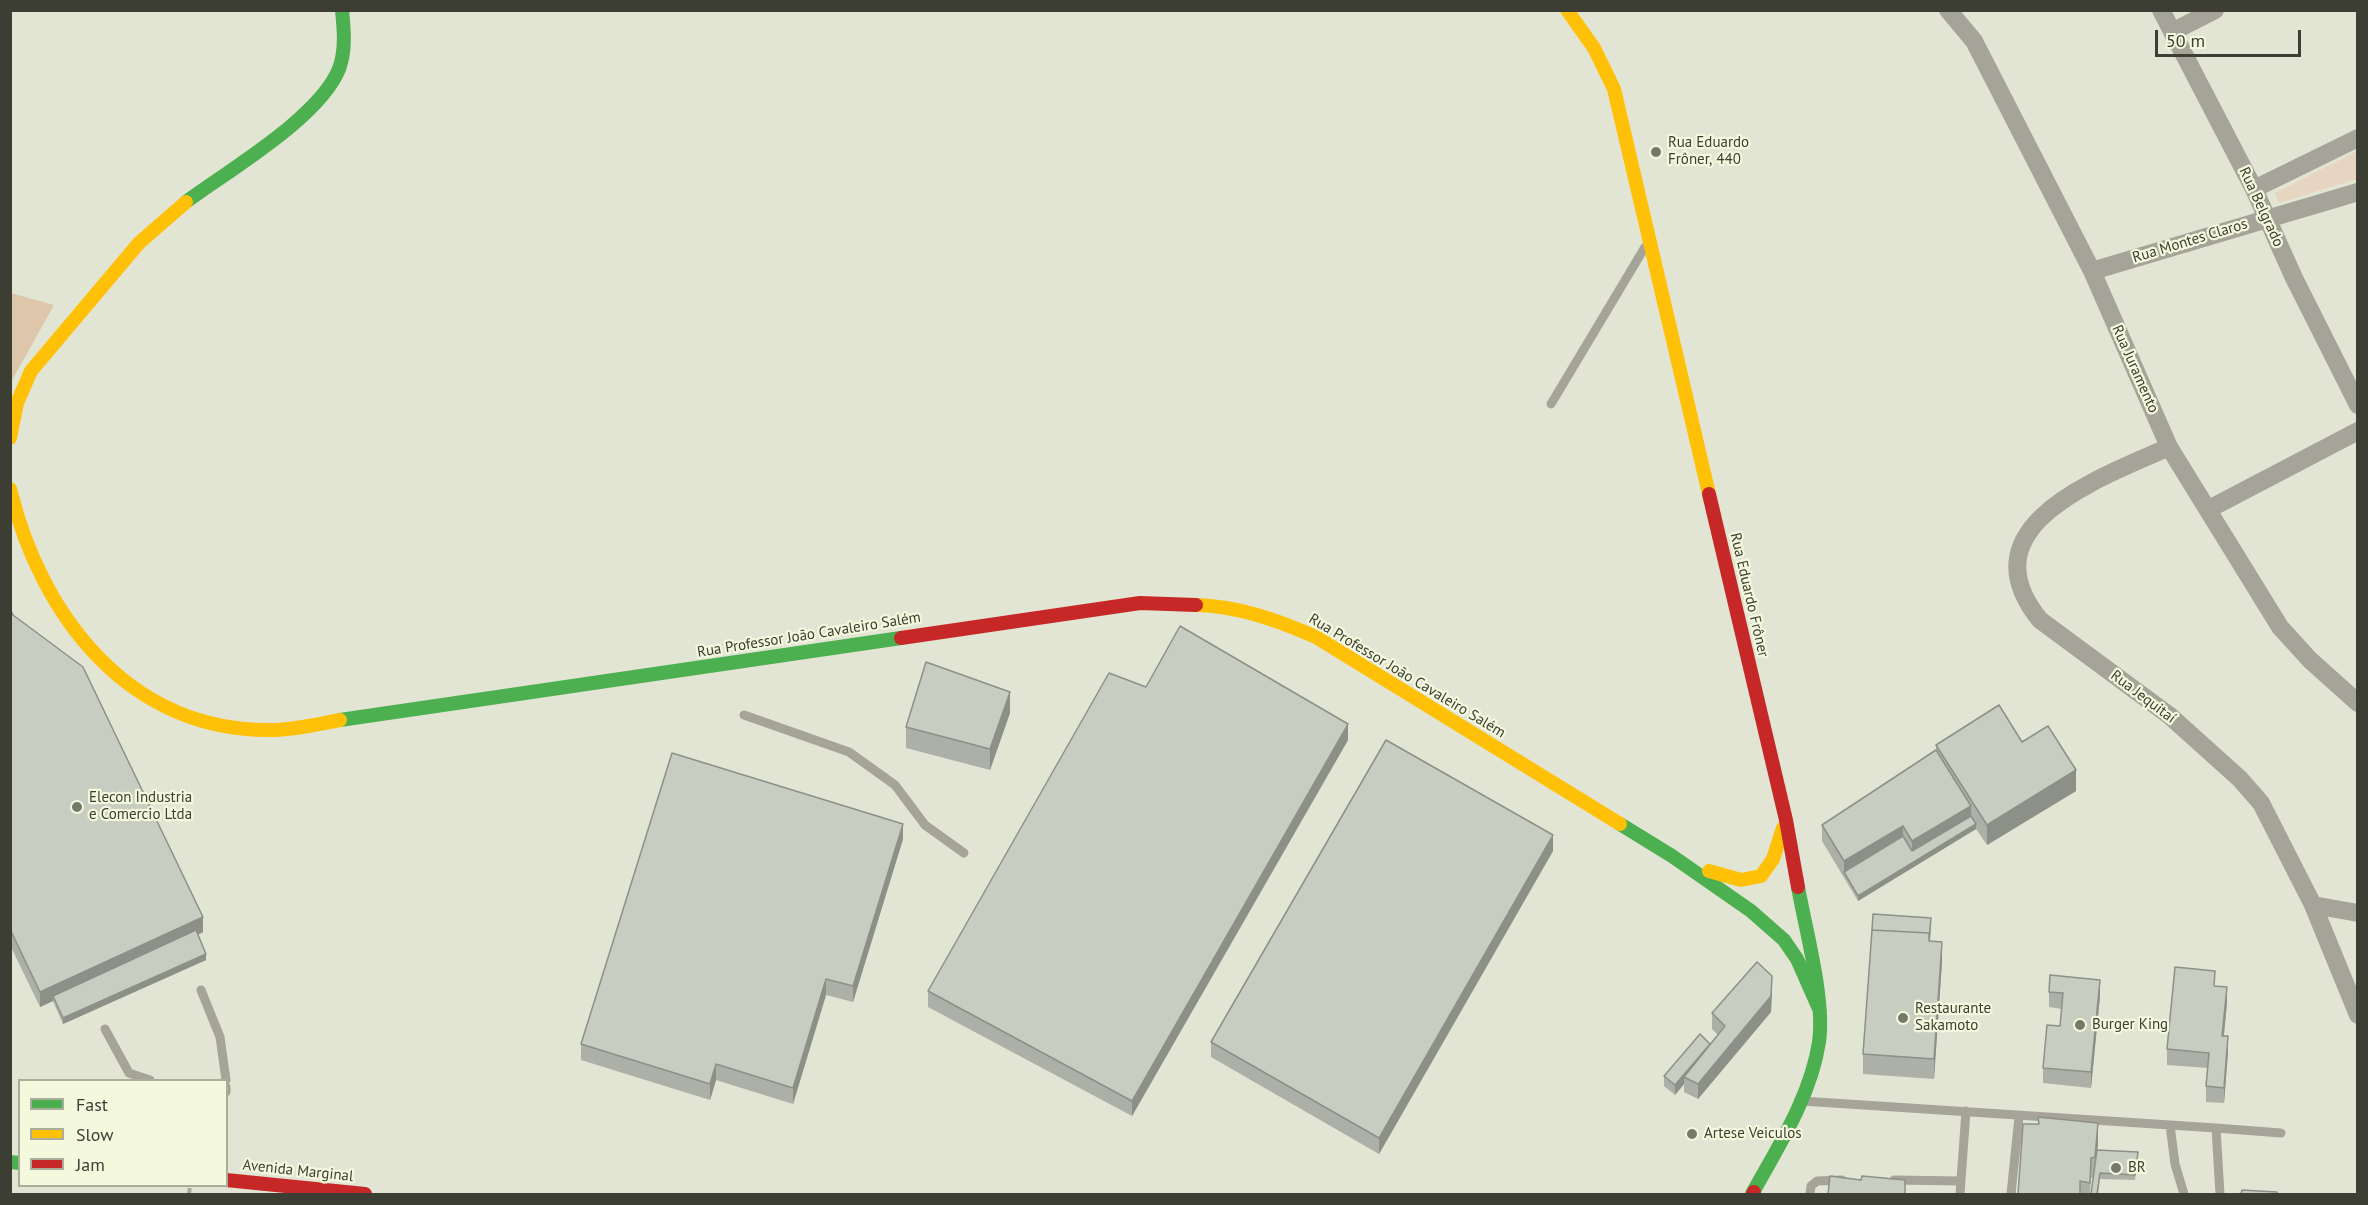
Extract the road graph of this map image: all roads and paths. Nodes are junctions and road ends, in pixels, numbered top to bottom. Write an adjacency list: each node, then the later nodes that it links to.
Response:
1 (342, 10): 16 (main road)
2 (1568, 10): 11 (main road, Rua Eduardo Frôner)
3 (1948, 10): 12 (street, Rua Juramento)
4 (2161, 10): 6 (street, Rua Belgrado)
5 (2215, 10): 6 (street)
6 (2172, 32): 8 (street, Rua Belgrado)
7 (2358, 138): 8 (street)
8 (2254, 189): 10 (street, Rua Belgrado)
9 (2358, 192): 10 (street, Rua Montes Claros)
10 (2267, 217): 12 (street, Rua Montes Claros); 14 (street, Rua Belgrado)
11 (1649, 241): 13 (lane); 22 (main road, Rua Eduardo Frôner)
12 (2092, 271): 17 (street, Rua Juramento)
13 (1551, 404)
14 (2358, 405)
15 (2358, 431): 19 (street)
16 (10, 438)
17 (2169, 447): 19 (street, Rua Juramento); 25 (street, Rua Jequitaí)
18 (10, 489): 24 (main road, Rua Professor João Cavaleiro Salém)
19 (2209, 509): 20 (street, Rua Juramento)
20 (2358, 703)
21 (744, 715): 23 (lane)
22 (1785, 820): 24 (main road, Rua Professor João Cavaleiro Salém); 28 (main road, Rua Eduardo Frôner)
23 (964, 853)
24 (1672, 856): 28 (main road, Rua Professor João Cavaleiro Salém)
25 (2313, 905): 26 (street); 29 (street, Rua Jequitaí)
26 (2358, 913)
27 (201, 990): 32 (lane)
28 (1820, 1011): 33 (main road, Rua Eduardo Frôner)
29 (2358, 1015)
30 (105, 1029): 31 (lane)
31 (147, 1079)
32 (226, 1079)
33 (1800, 1101): 34 (lane); 44 (main road, Rua Eduardo Frôner)
34 (1966, 1111): 35 (lane); 42 (lane)
35 (2019, 1117): 36 (lane); 47 (lane)
36 (2170, 1125): 37 (lane); 48 (lane)
37 (2216, 1128): 38 (lane); 49 (lane)
38 (2281, 1133)
39 (228, 1180): 43 (main road, Avenida Marginal)
40 (1858, 1180): 45 (lane)
41 (1881, 1180): 42 (lane)
42 (1961, 1181): 46 (lane)
43 (365, 1194)
44 (1753, 1194)
45 (1810, 1194)
46 (1960, 1194)
47 (2011, 1194)
48 (2184, 1194)
49 (2220, 1194)

